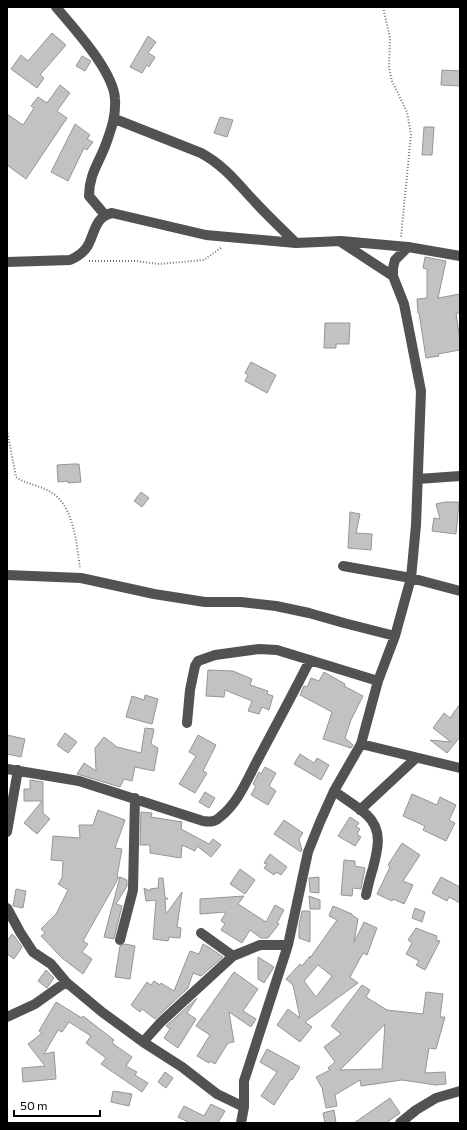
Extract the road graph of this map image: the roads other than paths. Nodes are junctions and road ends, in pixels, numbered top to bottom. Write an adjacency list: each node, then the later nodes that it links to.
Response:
1 (56, 7): 2 (street)
2 (115, 119): 3 (street); 5 (street)
3 (105, 215): 5 (street); 8 (street)
4 (341, 241): 5 (street); 6 (street); 9 (street)
5 (296, 243)
6 (404, 246): 7 (street); 9 (street)
7 (460, 256)
8 (7, 262)
9 (393, 276): 11 (street)
10 (460, 476): 11 (street)
11 (418, 479): 14 (street)
12 (344, 566): 14 (street)
13 (7, 575): 16 (street)
14 (411, 578): 15 (street); 16 (street)
15 (460, 590)
16 (395, 636): 18 (street)
17 (310, 660): 18 (street); 19 (street); 26 (street)
18 (378, 681): 20 (street)
19 (187, 724)
20 (361, 744): 21 (street); 25 (street)
21 (416, 758): 23 (street); 27 (street)
22 (7, 768): 24 (street)
23 (460, 768)
24 (18, 770): 26 (street); 28 (street)
25 (334, 791): 27 (street); 33 (street)
26 (135, 798): 32 (street)
27 (360, 810): 29 (street)
28 (7, 832)
29 (366, 895)
30 (7, 908): 35 (street)
31 (201, 933): 34 (street)
32 (120, 940)
33 (288, 945): 34 (street); 39 (street)
34 (233, 956): 37 (street)
35 (66, 982): 36 (street); 37 (street)
36 (7, 1017)
37 (143, 1042): 39 (street)
38 (460, 1091): 41 (street)
39 (244, 1107): 40 (street)
40 (241, 1123)
41 (400, 1123)

